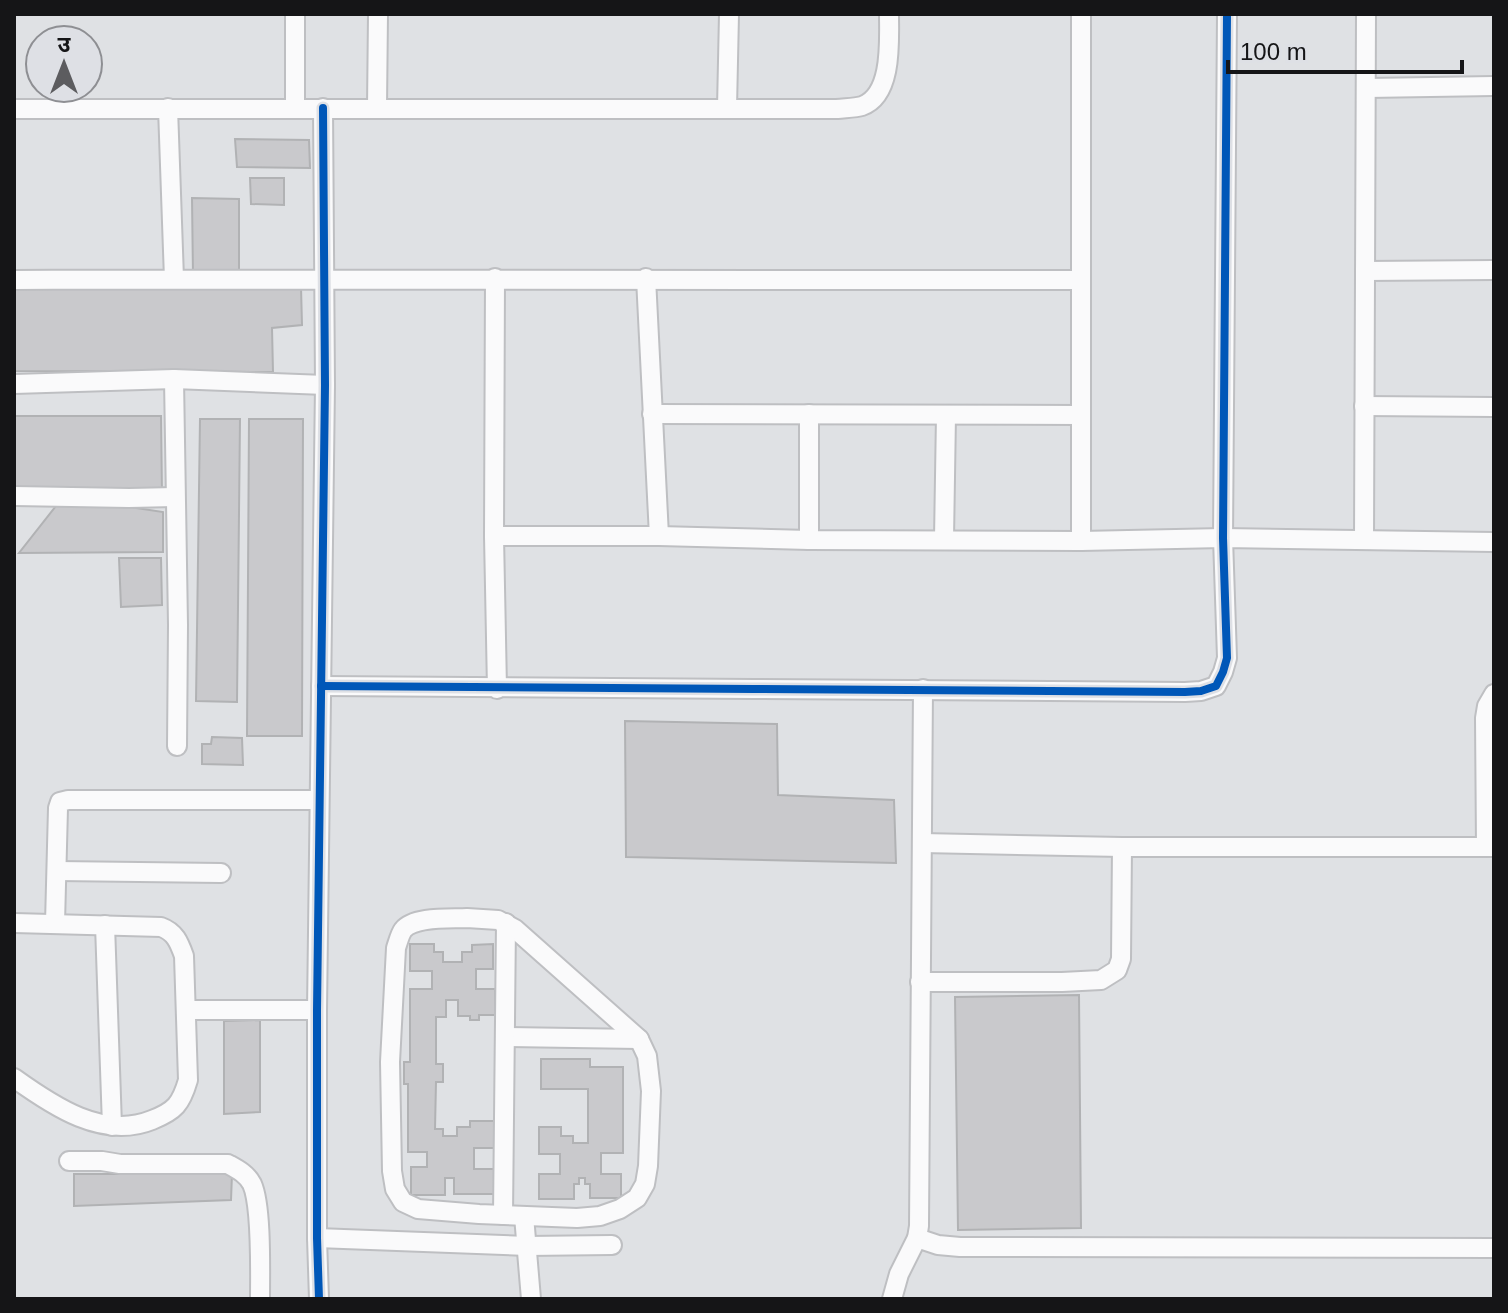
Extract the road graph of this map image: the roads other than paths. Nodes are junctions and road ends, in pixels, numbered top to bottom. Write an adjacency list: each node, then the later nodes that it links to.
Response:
1 (295, 14): 12 (street)
2 (378, 14): 10 (street)
3 (729, 14): 14 (street)
4 (889, 14): 14 (street)
5 (1081, 14): 23 (street)
6 (1227, 14): 37 (street)
7 (1366, 14): 9 (street)
8 (1494, 86): 9 (street)
9 (1367, 88): 17 (street)
10 (377, 107): 13 (street); 14 (street)
11 (168, 108): 12 (street); 15 (street); 20 (street)
12 (295, 108): 13 (street)
13 (323, 108): 22 (street)
14 (727, 108)
15 (14, 109)
16 (1494, 270): 17 (street)
17 (1365, 271): 27 (street)
18 (495, 278): 19 (street); 22 (street); 35 (street)
19 (646, 278): 23 (street); 29 (street)
20 (174, 279): 21 (street); 22 (street)
21 (14, 280)
22 (323, 280): 26 (street)
23 (1080, 280): 32 (street)
24 (174, 379): 25 (street); 26 (street); 34 (street)
25 (14, 384)
26 (325, 385): 43 (street)
27 (1364, 406): 28 (street); 40 (street)
28 (1494, 407)
29 (652, 414): 30 (street); 36 (street)
30 (809, 414): 31 (street); 39 (street)
31 (946, 415): 32 (street); 38 (street)
32 (1081, 415): 41 (street)
33 (14, 496): 34 (street)
34 (175, 497): 47 (street)
35 (494, 536): 36 (street); 44 (street)
36 (659, 536): 39 (street)
37 (1223, 538): 40 (street); 41 (street); 45 (street)
38 (944, 539): 39 (street); 41 (street)
39 (809, 540)
40 (1364, 540): 42 (street)
41 (1081, 541)
42 (1494, 542)
43 (321, 686): 44 (street); 48 (street)
44 (497, 689): 45 (street)
45 (923, 689): 49 (street)
46 (1494, 694): 51 (street)
47 (177, 746)
48 (319, 800): 52 (street); 60 (street)
49 (922, 843): 50 (street); 58 (street)
50 (1122, 847): 51 (street); 58 (street)
51 (1490, 847)
52 (57, 871): 53 (street); 55 (street)
53 (221, 873)
54 (14, 923): 55 (street)
55 (55, 923): 57 (street)
56 (506, 923): 61 (street); 62 (street); 66 (street)
57 (105, 925): 59 (street); 64 (street)
58 (920, 982): 69 (street)
59 (186, 1010): 60 (street); 64 (street)
60 (317, 1010): 68 (street)
61 (505, 1037): 62 (street); 66 (street)
62 (639, 1039): 67 (street)
63 (14, 1078): 64 (street)
64 (112, 1126)
65 (69, 1161): 73 (street)
66 (503, 1215): 67 (street)
67 (524, 1216): 71 (street)
68 (317, 1238): 71 (street); 74 (street)
69 (917, 1238): 72 (street); 76 (street)
70 (612, 1245): 71 (street)
71 (527, 1246): 75 (street)
72 (1494, 1248)
73 (260, 1299)
74 (319, 1299)
75 (531, 1299)
76 (892, 1299)

